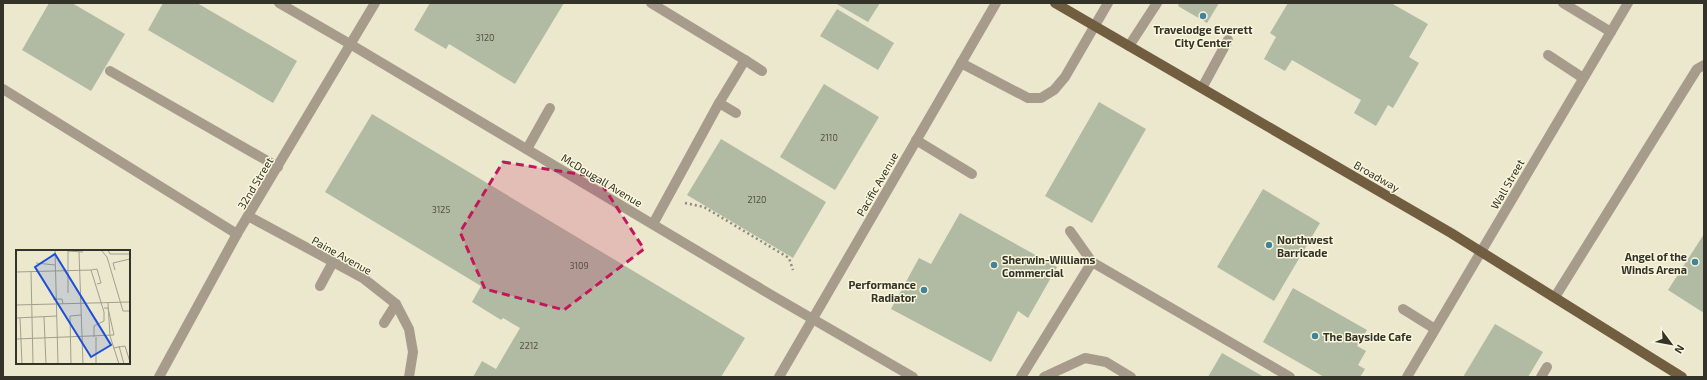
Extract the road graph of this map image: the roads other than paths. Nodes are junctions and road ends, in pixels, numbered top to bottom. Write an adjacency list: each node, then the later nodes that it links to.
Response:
1 (279, 3): 13 (street, McDougall Avenue)
2 (375, 3): 13 (street, 32nd Street)
3 (651, 3): 16 (street)
4 (996, 3): 17 (street, Pacific Avenue)
5 (1055, 3): 10 (main road, Broadway)
6 (1108, 3): 10 (street)
7 (1156, 3): 14 (street)
8 (1563, 3): 11 (street)
9 (1628, 3): 11 (street, Wall Street)
10 (1095, 26): 14 (main road, Broadway); 17 (street)
11 (1611, 32): 21 (street, Wall Street)
12 (1228, 40): 22 (street)
13 (350, 44): 28 (street, McDougall Avenue); 29 (street, 32nd Street)
14 (1129, 46): 22 (main road, Broadway)
15 (1548, 56): 21 (street)
16 (745, 60): 20 (street); 24 (street)
17 (961, 63): 27 (street, Pacific Avenue)
18 (1704, 64): 39 (street)
19 (110, 71): 29 (street)
20 (762, 71)
21 (1584, 78): 35 (street, Wall Street)
22 (1202, 88): 35 (main road, Broadway)
23 (3, 89): 34 (street)
24 (719, 103): 26 (street); 32 (street)
25 (550, 108): 28 (street)
26 (736, 112)
27 (916, 140): 30 (street); 42 (street, Pacific Avenue)
28 (527, 149): 32 (street, McDougall Avenue)
29 (278, 166): 31 (street, 32nd Street)
30 (972, 174)
31 (248, 216): 34 (street, 32nd Street); 36 (street, Paine Avenue)
32 (653, 224): 42 (street, McDougall Avenue)
33 (1070, 232): 37 (street)
34 (237, 234): 47 (street, 32nd Street)
35 (1481, 251): 39 (main road, Broadway); 44 (street, Wall Street)
36 (333, 262): 38 (street); 40 (street, Paine Avenue)
37 (1092, 262): 51 (street); 54 (street)
38 (320, 286)
39 (1555, 297): 57 (main road, Broadway)
40 (396, 304): 43 (street); 48 (street, Paine Avenue)
41 (1402, 309): 44 (street)
42 (812, 319): 46 (street, McDougall Avenue); 49 (street, Pacific Avenue)
43 (384, 323)
44 (1435, 330): 55 (street, Wall Street)
45 (1547, 367): 56 (street)
46 (901, 374): 50 (street, McDougall Avenue)
47 (159, 377)
48 (409, 377)
49 (779, 377)
50 (912, 377)
51 (1021, 377)
52 (1044, 377): 53 (street)
53 (1131, 377)
54 (1290, 377)
55 (1407, 377)
56 (1541, 377)
57 (1682, 377)

